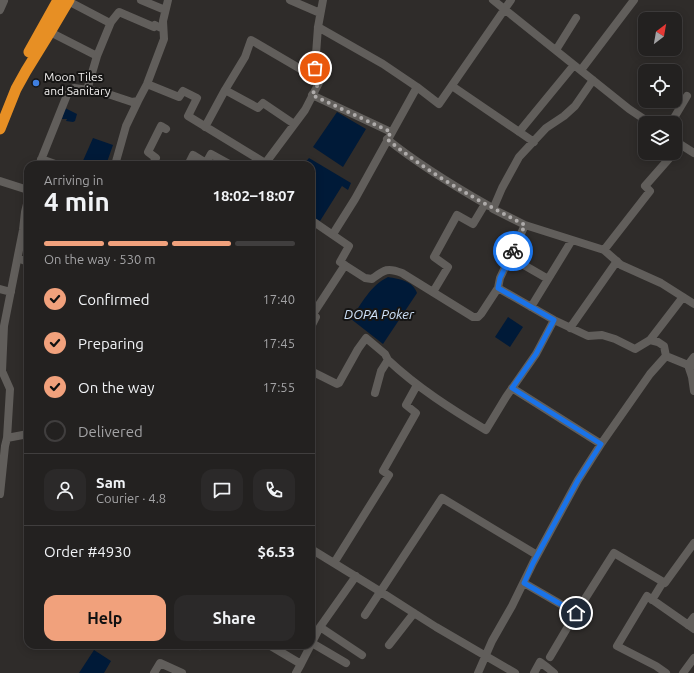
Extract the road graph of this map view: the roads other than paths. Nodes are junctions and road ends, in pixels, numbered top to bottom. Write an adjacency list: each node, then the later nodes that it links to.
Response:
1 (65, 0): 15 (street); 18 (highway); 33 (highway)
2 (141, 0): 12 (street)
3 (168, 0): 12 (street)
4 (290, 0): 13 (street)
5 (323, 0): 13 (street)
6 (493, 0): 10 (street)
7 (511, 0): 10 (street)
8 (634, 0): 23 (street)
9 (4, 1): 11 (street)
10 (505, 9): 19 (street); 26 (street)
11 (0, 10)
12 (165, 10): 17 (street)
13 (320, 13): 16 (street)
14 (576, 18): 19 (street)
15 (111, 22): 17 (street); 20 (street)
16 (318, 27): 22 (street); 27 (street)
17 (164, 29): 25 (street)
18 (50, 32): 20 (street); 39 (highway)
19 (556, 50): 21 (street)
20 (97, 56): 28 (street)
21 (574, 65): 23 (street); 40 (street)
22 (315, 68): 29 (street); 30 (street)
23 (581, 70): 24 (street)
24 (593, 80): 34 (street); 42 (street)
25 (147, 84): 32 (street); 37 (street)
26 (452, 86): 27 (street); 40 (street)
27 (417, 88): 41 (street)
28 (87, 90): 32 (street); 46 (street)
29 (225, 90): 36 (street); 37 (street)
30 (312, 95): 36 (street); 41 (street)
31 (687, 96): 35 (street)
32 (138, 101): 47 (street)
33 (0, 112)
34 (641, 116)
35 (675, 116)
36 (294, 124): 54 (street)
37 (205, 127): 53 (street)
38 (166, 128): 48 (street)
39 (0, 129)
40 (519, 132): 42 (street)
41 (389, 135): 57 (street); 62 (street)
42 (534, 142): 58 (street)
43 (682, 146): 44 (street)
44 (694, 153)
45 (667, 160): 64 (street)
46 (40, 161)
47 (116, 161)
48 (154, 161)
49 (190, 161): 50 (street)
50 (203, 161)
51 (207, 161): 52 (street)
52 (224, 161)
53 (259, 161)
54 (266, 161)
55 (0, 181): 56 (street)
56 (24, 189)
57 (485, 204): 58 (street); 74 (street)
58 (493, 209): 61 (street)
59 (24, 212): 66 (street)
60 (315, 223): 62 (street)
61 (525, 225): 63 (street); 65 (street)
62 (333, 234): 69 (street)
63 (572, 240): 64 (street); 70 (street)
64 (604, 250): 68 (street)
65 (510, 257): 70 (street); 71 (street)
66 (18, 258): 67 (street); 73 (street)
67 (24, 260)
68 (617, 261): 75 (street); 80 (street)
69 (345, 265): 74 (street); 78 (street)
70 (548, 278): 77 (street)
71 (498, 288): 74 (street); 77 (street)
72 (0, 289): 73 (street)
73 (11, 292): 91 (street)
74 (433, 292)
75 (683, 297): 76 (street); 81 (street)
76 (694, 304)
77 (531, 306): 79 (street)
78 (315, 310)
79 (554, 320): 80 (street); 88 (street)
80 (570, 328): 81 (street)
81 (650, 340): 82 (street)
82 (666, 356): 85 (street); 94 (street)
83 (694, 357): 85 (street)
84 (388, 360): 86 (street); 87 (street); 90 (street)
85 (691, 366): 89 (street)
86 (315, 373)
87 (417, 385): 88 (street); 100 (street)
88 (512, 388): 94 (street)
89 (694, 391)
90 (375, 393)
91 (4, 410): 93 (street)
92 (24, 435): 93 (street)
93 (6, 438): 95 (street)
94 (601, 444): 99 (street)
95 (1, 470): 96 (street)
96 (0, 494)
97 (694, 543): 102 (street)
98 (315, 551): 100 (street)
99 (537, 555): 103 (street); 104 (street)
100 (334, 563): 101 (street)
101 (356, 576): 104 (street); 110 (street)
102 (663, 582): 105 (street); 107 (street)
103 (524, 583): 107 (street); 118 (street)
104 (381, 592): 106 (street); 108 (street)
105 (652, 600): 111 (street); 123 (street)
106 (414, 613): 114 (street); 118 (street)
107 (576, 613): 119 (street)
108 (365, 615)
109 (694, 617): 111 (street)
110 (320, 627): 112 (street); 117 (street)
111 (691, 627)
112 (315, 637)
113 (315, 645): 121 (street)
114 (389, 645)
115 (276, 649): 122 (street)
116 (309, 649): 122 (street)
117 (362, 655)
118 (486, 656): 127 (street); 128 (street)
119 (550, 657)
120 (694, 658): 131 (street)
121 (346, 663)
122 (301, 664): 126 (street)
123 (662, 672)
124 (154, 673): 125 (street)
125 (182, 673)
126 (296, 673)
127 (478, 673)
128 (515, 673)
129 (534, 673): 130 (street)
130 (554, 673)
131 (683, 673)

